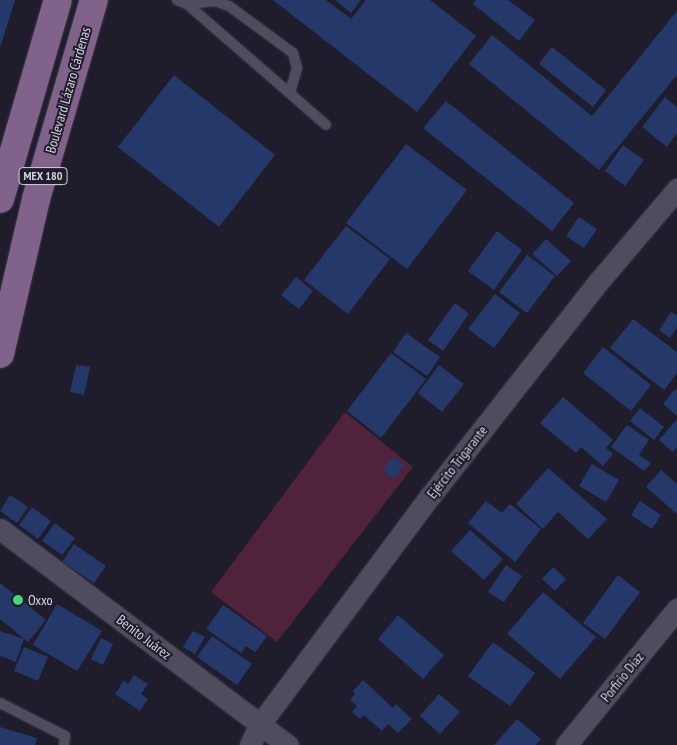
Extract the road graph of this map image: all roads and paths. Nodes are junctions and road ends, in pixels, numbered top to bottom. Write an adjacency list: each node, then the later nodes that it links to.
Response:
1 (58, 0): 7 (main road, MEX 180)
2 (94, 0): 8 (main road, Boulevard Lázaro Cárdenas / MEX 180)
3 (182, 2): 4 (lane); 4 (lane)
4 (290, 92): 5 (lane)
5 (326, 124)
6 (677, 189): 12 (street, Ejército Trigarante)
7 (0, 199)
8 (0, 354)
9 (0, 529): 12 (street, Benito Juárez)
10 (677, 609): 13 (street, Porfirio Díaz)
11 (0, 704): 14 (lane)
12 (260, 724): 15 (street, Ejército Trigarante); 16 (street, Benito Juárez)
13 (569, 744)
14 (64, 745)
15 (250, 745)
16 (288, 745)

